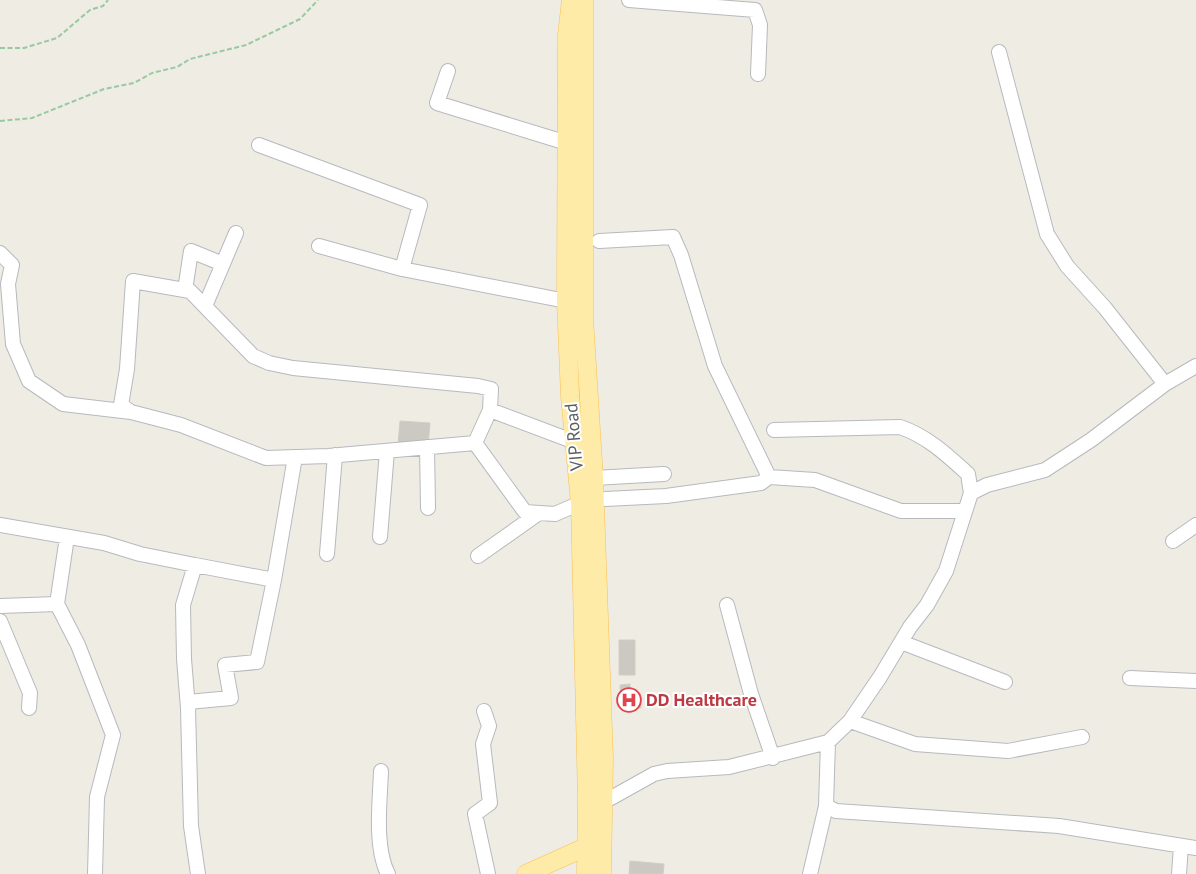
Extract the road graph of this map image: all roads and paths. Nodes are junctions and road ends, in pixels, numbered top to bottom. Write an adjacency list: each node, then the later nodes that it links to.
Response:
1 (108, 0): 6 (path)
2 (318, 0): 10 (path)
3 (571, 0): 11 (main road, VIP Road)
4 (584, 0): 36 (main road, VIP Road)
5 (629, 0): 9 (street)
6 (0, 48)
7 (999, 52): 24 (street)
8 (448, 71): 11 (street)
9 (758, 74)
10 (0, 121)
11 (567, 143): 20 (main road, VIP Road)
12 (258, 145): 18 (street)
13 (236, 233): 17 (street)
14 (599, 241): 35 (street)
15 (319, 246): 18 (street)
16 (0, 253): 22 (street)
17 (223, 264): 19 (street); 21 (street)
18 (402, 269): 20 (street)
19 (184, 290): 21 (street); 26 (street)
20 (566, 301): 28 (main road, VIP Road)
21 (205, 306): 25 (street)
22 (6, 323): 26 (street)
23 (1196, 366): 24 (street)
24 (1165, 384): 37 (street)
25 (490, 410): 28 (street); 29 (street)
26 (131, 412): 33 (street)
27 (774, 430): 37 (street)
28 (575, 442): 39 (main road, VIP Road)
29 (475, 443): 30 (street); 42 (street)
30 (428, 447): 31 (street); 40 (street)
31 (387, 451): 32 (street); 46 (street)
32 (335, 455): 33 (street); 48 (street)
33 (295, 457): 51 (street)
34 (664, 474): 36 (street)
35 (769, 477): 38 (street); 41 (street)
36 (594, 478): 68 (main road, VIP Road)
37 (971, 493): 41 (street)
38 (605, 499)
39 (580, 503): 42 (street); 68 (main road, VIP Road)
40 (428, 508)
41 (964, 511): 56 (street)
42 (539, 513): 49 (street)
43 (0, 525): 45 (street)
44 (1196, 525): 47 (street)
45 (67, 537): 50 (street); 52 (street)
46 (380, 537)
47 (1173, 541)
48 (327, 554)
49 (478, 556)
50 (195, 565): 51 (street); 60 (street)
51 (274, 580): 60 (street)
52 (57, 604): 54 (street); 73 (street)
53 (727, 605): 66 (street)
54 (0, 606)
55 (0, 621): 61 (street)
56 (901, 642): 59 (street); 63 (street)
57 (1130, 678): 58 (street)
58 (1196, 681)
59 (1005, 682)
60 (188, 702): 74 (street)
61 (29, 708)
62 (484, 711): 76 (street)
63 (850, 721): 64 (street); 65 (street)
64 (1082, 737)
65 (828, 742): 66 (street); 69 (street)
66 (773, 758): 68 (street)
67 (381, 771): 75 (street)
68 (595, 799): 70 (main road, VIP Road)
69 (826, 806): 71 (street); 80 (street)
70 (595, 846): 77 (main road); 78 (main road, VIP Road); 79 (main road, VIP Road)
71 (1181, 846): 72 (street); 81 (street)
72 (1196, 848)
73 (95, 874)
74 (198, 874)
75 (388, 874)
76 (488, 874)
77 (526, 874)
78 (586, 874)
79 (602, 874)
80 (810, 874)
81 (1179, 874)

